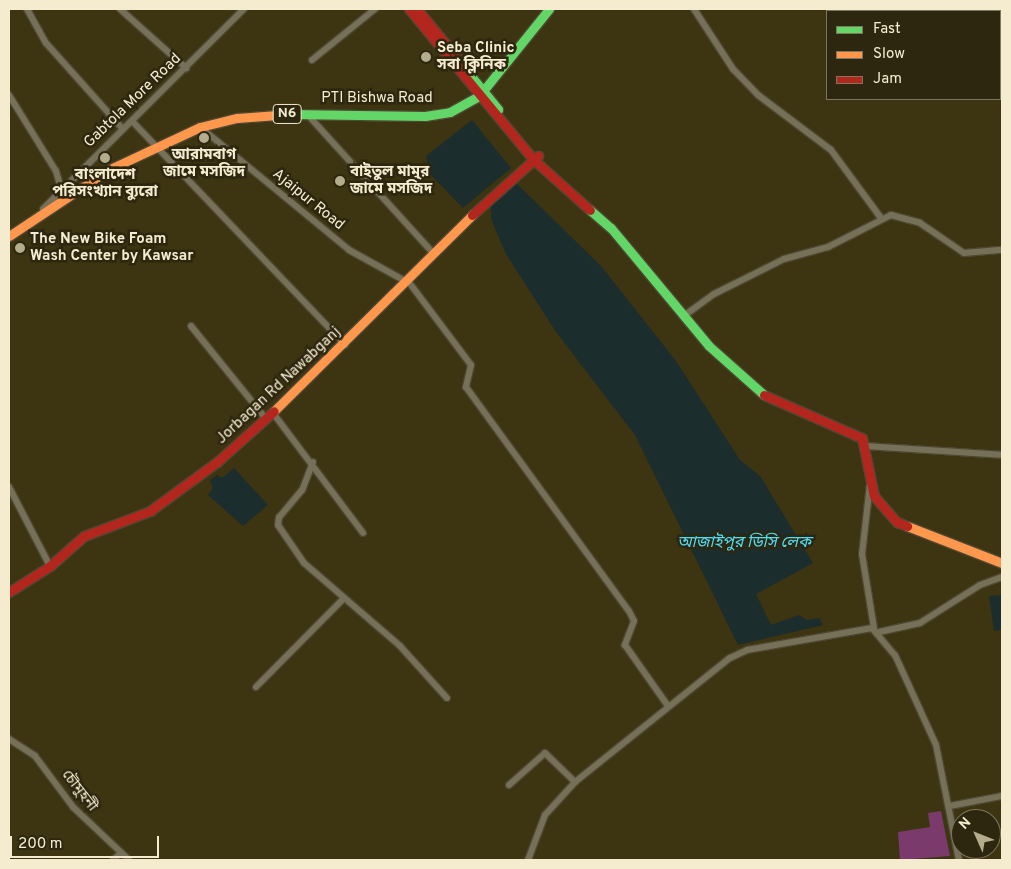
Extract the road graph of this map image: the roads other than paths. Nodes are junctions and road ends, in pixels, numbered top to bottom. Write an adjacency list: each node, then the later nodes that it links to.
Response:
1 (27, 9): 16 (street)
2 (120, 9): 11 (street)
3 (244, 9): 11 (street, Gabtola More Road)
4 (375, 9): 10 (street)
5 (409, 9): 9 (main road)
6 (417, 9): 9 (main road)
7 (549, 9): 12 (main road, PTI Bishwa Road / N6)
8 (694, 9): 22 (street)
9 (426, 25): 12 (main road)
10 (312, 60)
11 (186, 68): 15 (street, Gabtola More Road)
12 (481, 93): 14 (main road, PTI Bishwa Road / N6); 19 (main road)
13 (9, 95): 20 (street)
14 (306, 113): 17 (main road, PTI Bishwa Road / N6); 25 (street)
15 (132, 121): 16 (street, Gabtola More Road); 18 (street)
16 (122, 128): 20 (street, Gabtola More Road)
17 (200, 128): 18 (main road, PTI Bishwa Road / N6); 26 (street, Ajaipur Road)
18 (155, 148): 21 (main road, PTI Bishwa Road / N6); 29 (street)
19 (536, 158): 25 (main road, Jorbagan Rd Nawabganj); 27 (main road)
20 (61, 188): 21 (street, Gabtola More Road)
21 (41, 213): 23 (main road, PTI Bishwa Road / N6)
22 (881, 218): 24 (street); 27 (street)
23 (9, 236)
24 (1002, 250)
25 (433, 253): 26 (main road, Jorbagan Rd Nawabganj)
26 (408, 281): 29 (main road, Jorbagan Rd Nawabganj); 45 (street)
27 (685, 315): 31 (main road)
28 (191, 326): 30 (street)
29 (345, 345): 30 (main road, Jorbagan Rd Nawabganj)
30 (269, 416): 33 (street); 38 (main road, Jorbagan Rd Nawabganj)
31 (864, 446): 32 (street); 34 (main road)
32 (1002, 455)
33 (313, 462): 36 (street); 41 (street)
34 (871, 479): 37 (main road); 42 (street)
35 (9, 487): 38 (street)
36 (362, 533)
37 (1002, 563)
38 (50, 566): 40 (main road, Jorbagan Rd Nawabganj)
39 (1002, 577): 42 (street)
40 (9, 592)
41 (342, 600): 43 (street); 44 (street)
42 (877, 630): 45 (street); 50 (street)
43 (256, 687)
44 (446, 698)
45 (668, 706): 47 (street)
46 (9, 739): 51 (street, চৌমুহনী)
47 (575, 782): 48 (street); 54 (street)
48 (509, 785)
49 (1002, 796): 50 (street)
50 (950, 806): 55 (street)
51 (121, 853): 52 (street); 53 (street, চৌমুহনী)
52 (113, 860)
53 (129, 860)
54 (528, 860)
55 (959, 860)

